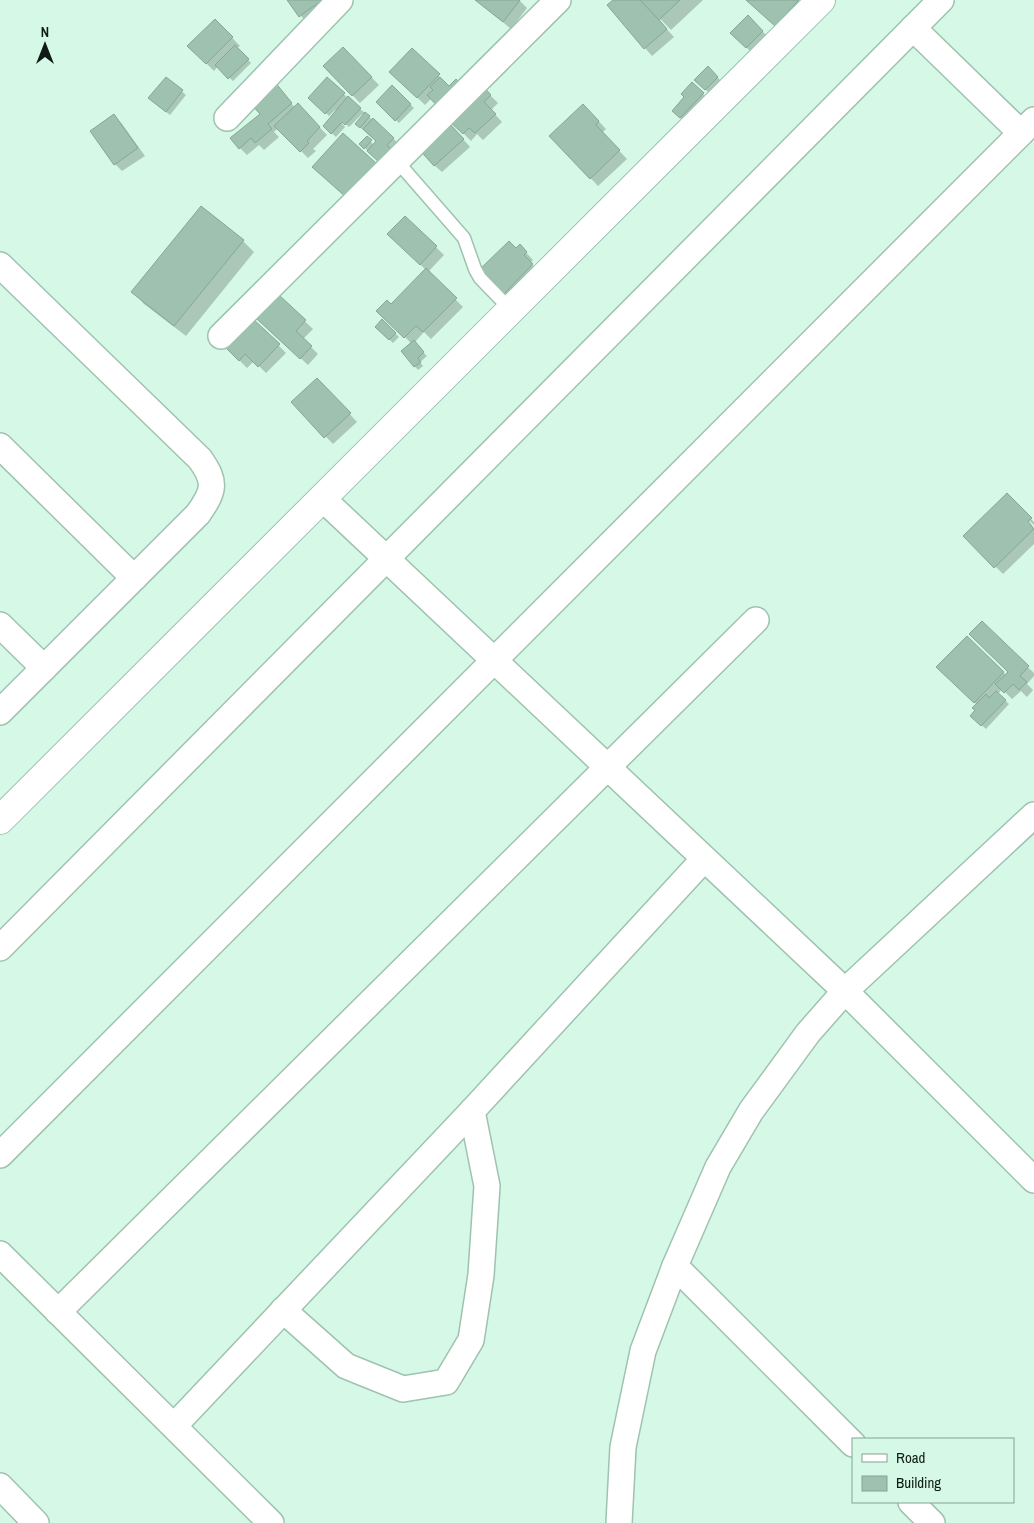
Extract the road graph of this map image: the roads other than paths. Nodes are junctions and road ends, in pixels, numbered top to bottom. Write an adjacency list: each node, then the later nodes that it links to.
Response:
1 (340, 0): 6 (street)
2 (558, 0): 8 (street)
3 (821, 0): 10 (street)
4 (941, 0): 5 (street)
5 (913, 28): 7 (street); 14 (street)
6 (227, 118)
7 (1027, 127): 18 (street)
8 (396, 160): 10 (lane); 11 (street)
9 (0, 264): 15 (street)
10 (512, 310): 13 (street)
11 (221, 336)
12 (0, 446): 15 (street)
13 (323, 499): 14 (street); 23 (street)
14 (386, 558): 18 (street); 25 (street)
15 (134, 578): 19 (street)
16 (756, 620): 21 (street)
17 (0, 625): 19 (street)
18 (494, 661): 21 (street); 28 (street)
19 (44, 668): 20 (street)
20 (0, 712)
21 (608, 768): 24 (street); 33 (street)
22 (1034, 814): 26 (street)
23 (0, 820)
24 (704, 859): 26 (street); 27 (street)
25 (0, 948)
26 (846, 991): 29 (street); 31 (street)
27 (472, 1111): 32 (street); 32 (street)
28 (0, 1155)
29 (1034, 1180)
30 (0, 1254): 33 (street)
31 (674, 1266): 35 (street); 40 (street)
32 (283, 1310): 34 (street)
33 (58, 1312): 34 (street)
34 (174, 1426): 39 (street)
35 (852, 1443)
36 (0, 1486): 38 (street)
37 (912, 1503): 41 (street)
38 (36, 1523)
39 (271, 1523)
40 (619, 1523)
41 (932, 1523)

